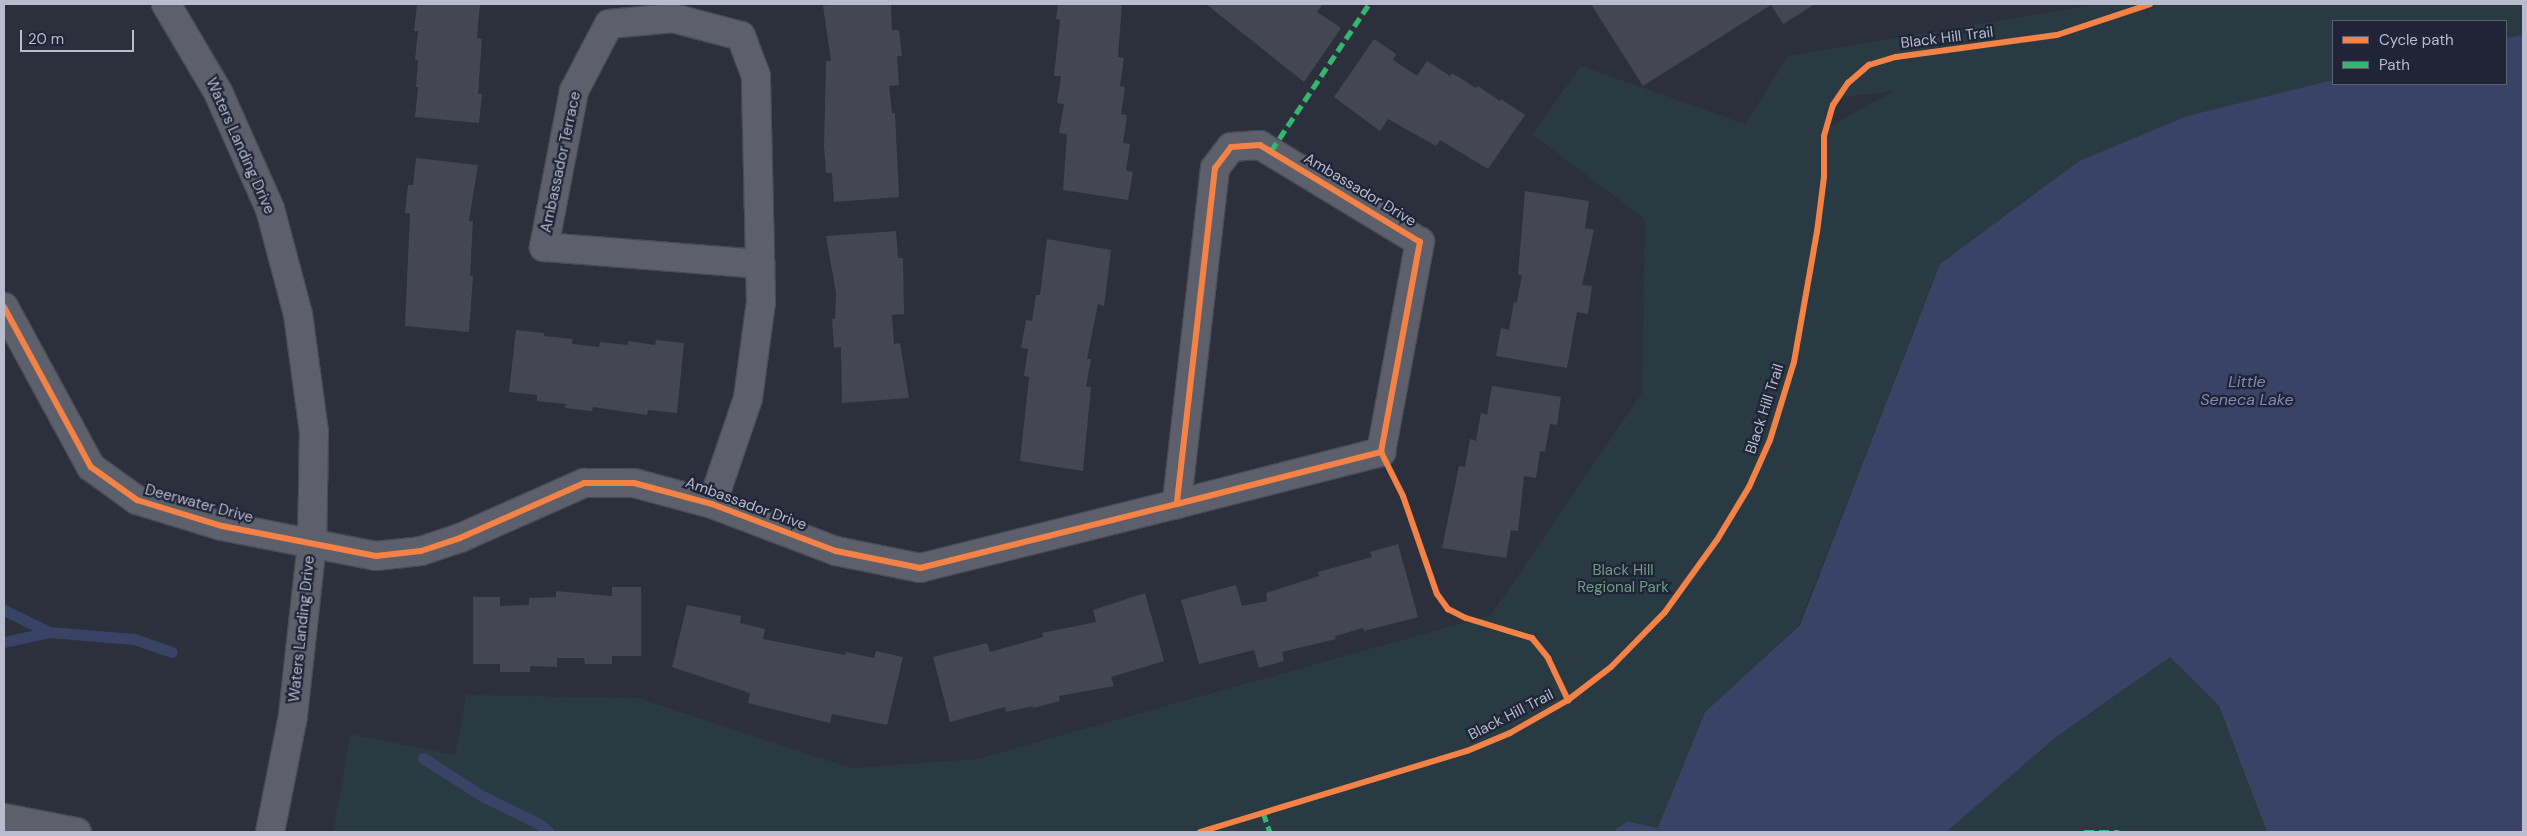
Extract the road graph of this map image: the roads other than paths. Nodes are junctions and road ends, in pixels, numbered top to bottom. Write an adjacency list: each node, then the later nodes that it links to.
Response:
1 (166, 4): 6 (street, Waters Landing Drive)
2 (760, 264): 2 (street, Ambassador Terrace); 4 (street, Ambassador Terrace)
3 (4, 307): 6 (street, Deerwater Drive)
4 (712, 504): 5 (street, Ambassador Drive); 6 (street, Ambassador Drive)
5 (1177, 504): 5 (street, Ambassador Drive)
6 (312, 543): 9 (street, Waters Landing Drive)
7 (4, 818): 8 (street)
8 (77, 832)
9 (270, 832)

